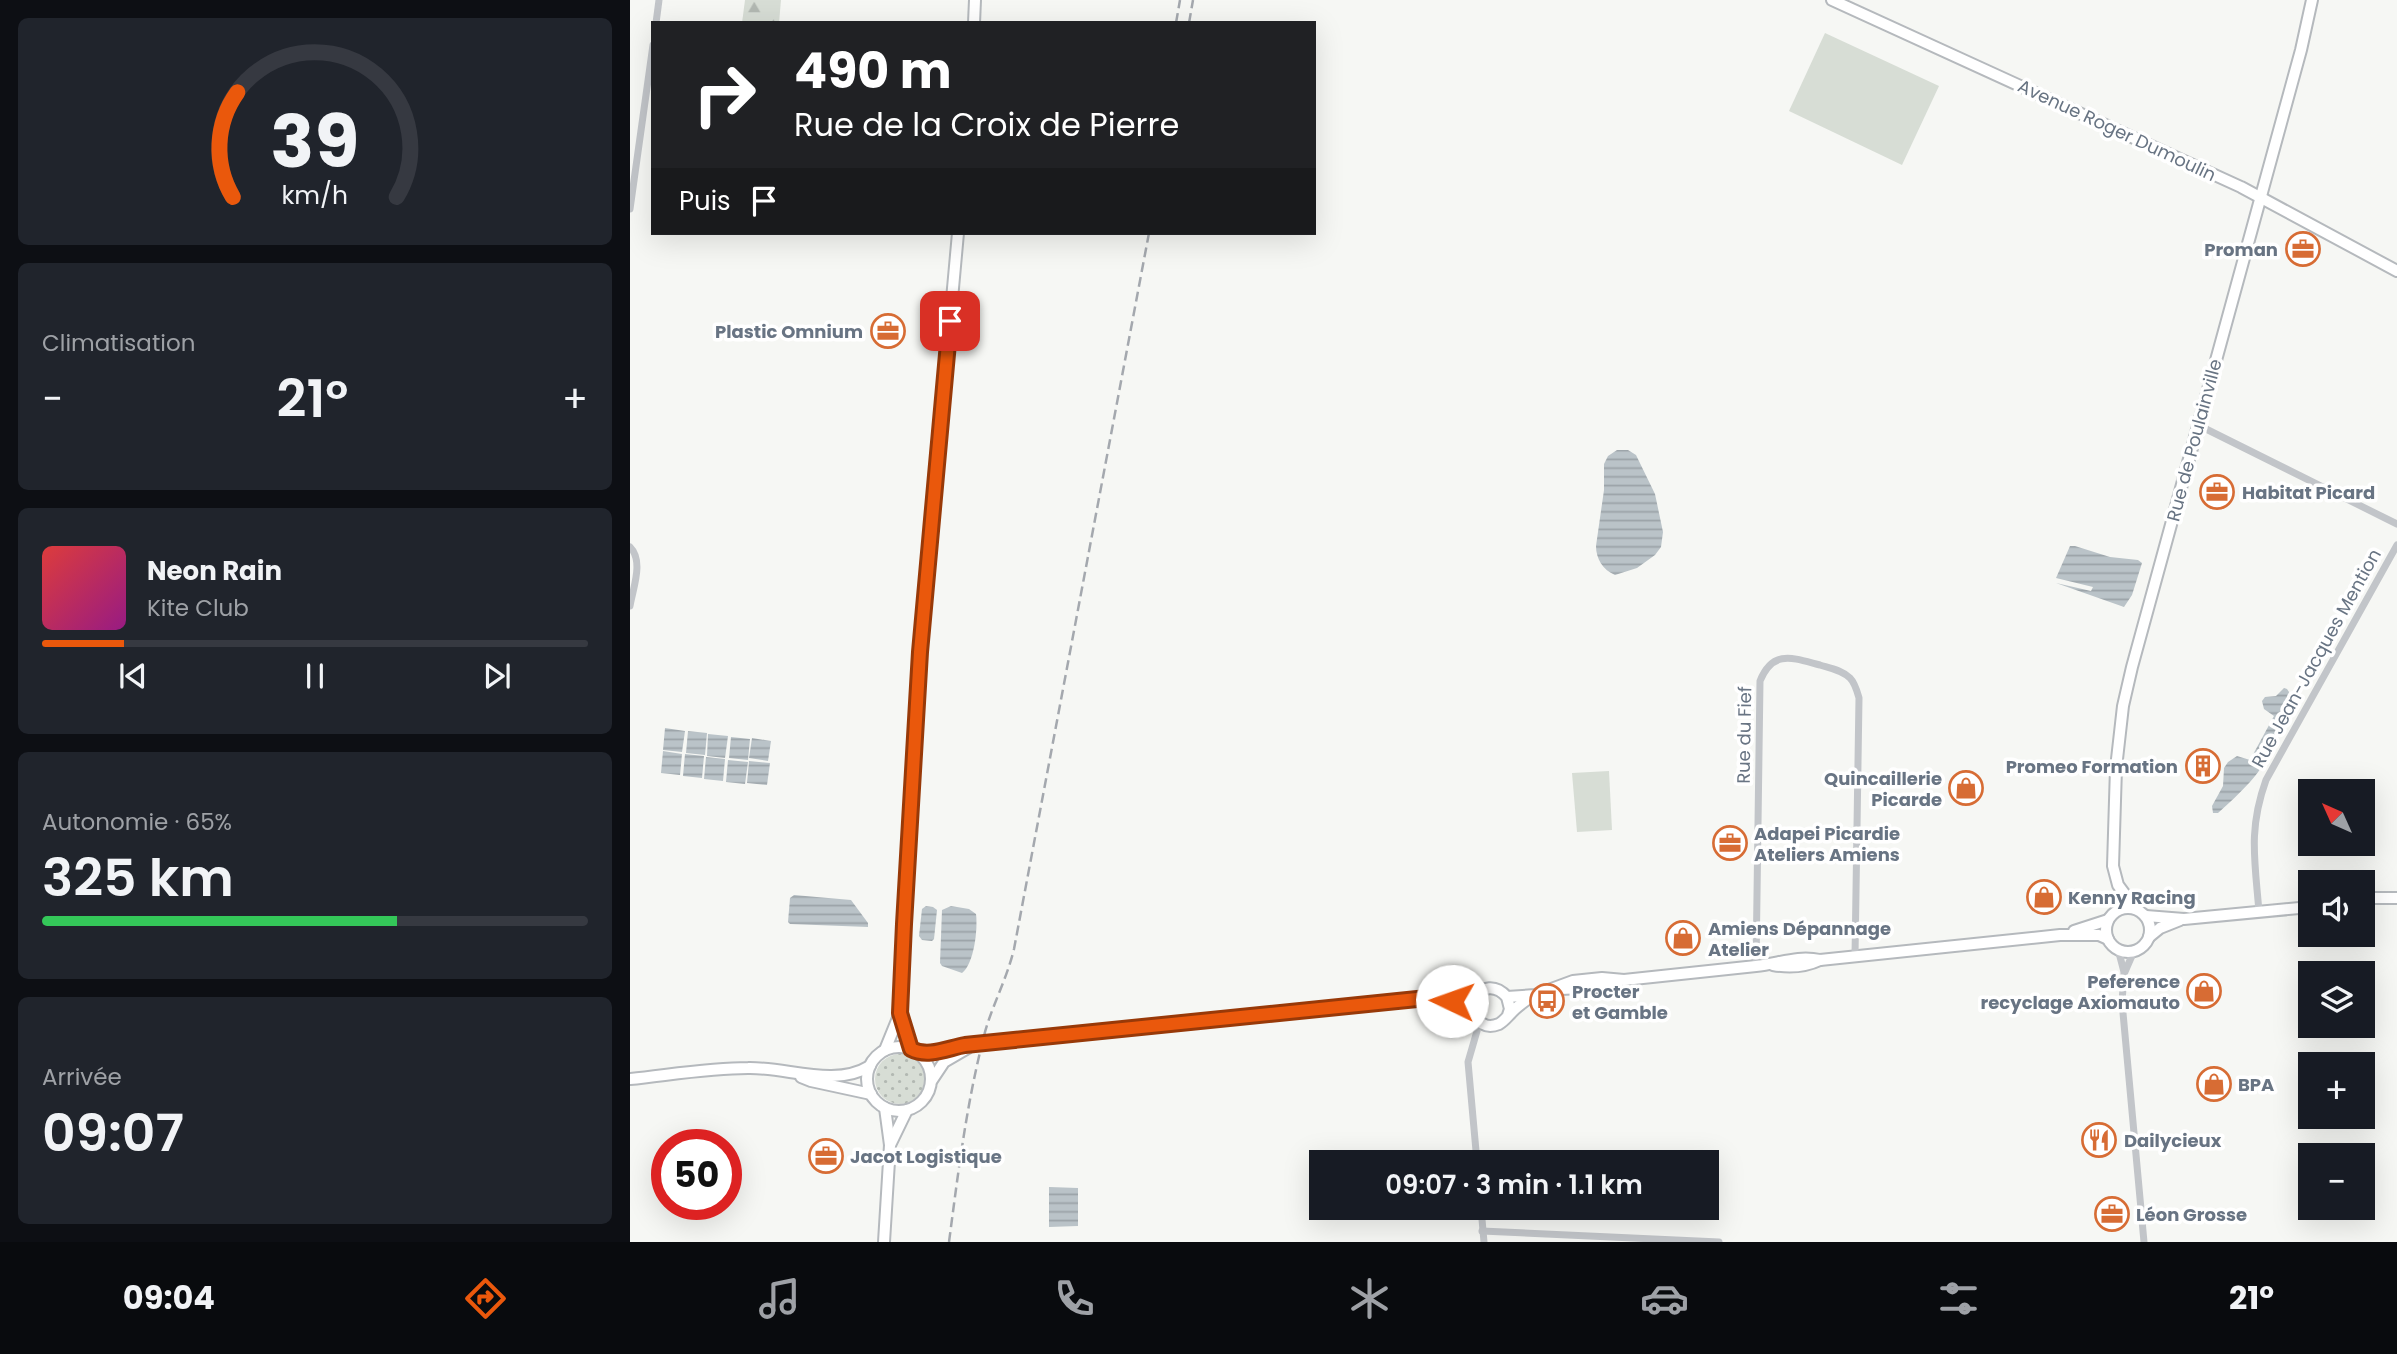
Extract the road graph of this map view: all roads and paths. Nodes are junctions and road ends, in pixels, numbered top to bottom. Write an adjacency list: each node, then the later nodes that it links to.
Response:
1 (659, 0): 5 (street)
2 (975, 0): 6 (main road)
3 (1832, 0): 8 (main road, Avenue Roger Dumoulin)
4 (2312, 0): 8 (main road, Rue de Poulainville)
5 (656, 21)
6 (974, 21)
7 (651, 59): 9 (street)
8 (2260, 198): 11 (main road, Avenue Roger Dumoulin); 12 (main road, Rue de Poulainville)
9 (630, 209)
10 (958, 235): 39 (main road)
11 (2397, 271)
12 (2198, 425): 13 (street); 17 (main road, Rue de Poulainville)
13 (2397, 524)
14 (2397, 545): 23 (street, Rue Jean-Jacques Mention)
15 (630, 547): 16 (street)
16 (630, 606)
17 (2118, 885): 21 (main road, Rue de Poulainville); 24 (main road, Rue de Poulainville)
18 (2375, 898): 19 (main road)
19 (2394, 898): 20 (main road)
20 (2375, 903)
21 (2135, 908): 24 (main road); 25 (main road)
22 (2298, 908): 23 (main road)
23 (2259, 912): 26 (main road)
24 (2111, 916): 27 (main road); 29 (main road)
25 (2146, 916): 26 (main road); 28 (main road)
26 (2184, 919): 28 (main road)
27 (2060, 935): 29 (main road); 32 (main road)
28 (2149, 937): 31 (main road)
29 (2108, 939): 30 (main road)
30 (2118, 949): 31 (main road); 34 (street)
31 (2134, 951): 34 (street)
32 (1855, 956): 33 (main road); 33 (street, Rue du Fief)
33 (1756, 966): 35 (main road)
34 (2124, 974): 61 (street)
35 (1535, 995): 37 (main road); 40 (main road)
36 (1475, 997): 37 (main road); 38 (main road); 41 (main road)
37 (1507, 997): 40 (main road)
38 (1452, 1001): 41 (main road); 43 (main road)
39 (900, 1013): 45 (main road); 46 (main road)
40 (1508, 1015): 42 (main road)
41 (1475, 1017): 42 (main road); 44 (street)
42 (1491, 1026): 44 (street)
43 (974, 1045): 46 (main road); 50 (main road)
44 (1474, 1046): 55 (street)
45 (885, 1050): 46 (main road); 47 (main road)
46 (915, 1051): 50 (main road)
47 (870, 1066): 48 (main road); 51 (main road)
48 (792, 1073): 49 (main road); 51 (main road)
49 (630, 1079)
50 (932, 1080): 53 (main road)
51 (871, 1094): 52 (main road)
52 (885, 1108): 53 (main road); 54 (main road)
53 (906, 1110): 54 (main road)
54 (890, 1145): 58 (main road)
55 (1475, 1150)
56 (1481, 1220): 57 (street)
57 (1482, 1231): 59 (street); 60 (street)
58 (884, 1242)
59 (1484, 1242)
60 (1719, 1242)
61 (2144, 1242)

